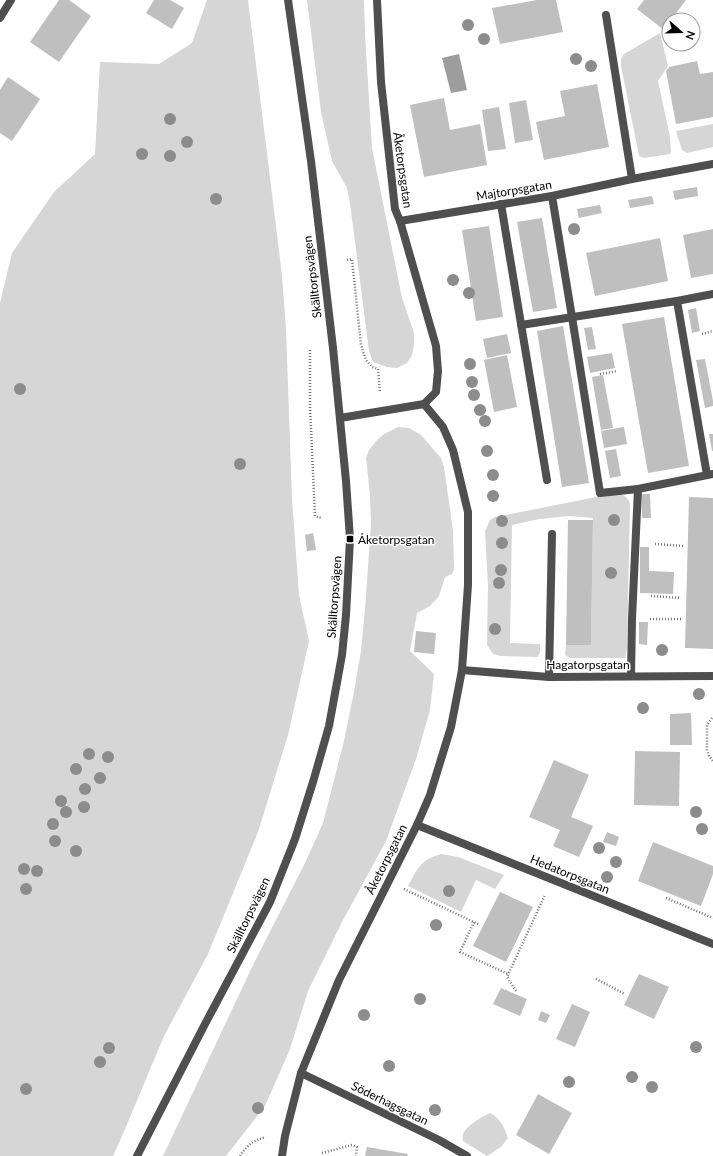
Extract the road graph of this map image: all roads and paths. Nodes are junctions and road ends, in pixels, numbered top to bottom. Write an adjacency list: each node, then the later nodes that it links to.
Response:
1 (12, 0): 5 (street)
2 (288, 0): 19 (street, Skälltorpsvägen)
3 (377, 0): 10 (street, Åketorpsgatan)
4 (606, 15): 7 (street)
5 (0, 18)
6 (713, 164): 7 (street, Majtorpsgatan)
7 (632, 178): 8 (street, Majtorpsgatan)
8 (552, 196): 9 (street, Majtorpsgatan); 14 (street)
9 (501, 204): 10 (street, Majtorpsgatan); 15 (street)
10 (400, 221): 17 (street, Åketorpsgatan)
11 (347, 260): 18 (path)
12 (713, 294): 13 (street)
13 (677, 301): 14 (street); 20 (street)
14 (572, 318): 15 (street); 22 (street)
15 (521, 325): 21 (street)
16 (310, 350): 23 (path)
17 (424, 404): 18 (street); 31 (street, Åketorpsgatan)
18 (382, 412): 19 (street)
19 (340, 418): 52 (street, Skälltorpsvägen)
20 (710, 475): 22 (street)
21 (548, 480)
22 (638, 489): 25 (street)
23 (321, 518)
24 (552, 534): 34 (street)
25 (636, 542): 26 (path); 27 (street)
26 (684, 546)
27 (633, 596): 28 (path); 29 (street)
28 (681, 598)
29 (632, 618): 30 (path); 32 (street)
30 (682, 619)
31 (462, 670): 34 (street, Hagatorpsgatan); 37 (street, Åketorpsgatan)
32 (631, 676): 33 (street, Hagatorpsgatan); 34 (street, Hagatorpsgatan)
33 (713, 676)
34 (549, 677)
35 (712, 718): 36 (path)
36 (713, 761)
37 (417, 825): 38 (street, Hedatorpsgatan); 39 (street, Åketorpsgatan)
38 (552, 880): 44 (street, Hedatorpsgatan); 45 (path)
39 (389, 881): 42 (path); 49 (street, Åketorpsgatan)
40 (666, 898): 41 (path)
41 (713, 918)
42 (474, 922): 43 (path); 45 (path)
43 (480, 925)
44 (713, 944)
45 (508, 974): 47 (path)
46 (596, 979): 48 (path)
47 (516, 991)
48 (625, 994)
49 (301, 1073): 50 (street, Åketorpsgatan); 56 (street, Söderhagsgatan)
50 (285, 1136): 53 (path); 54 (street, Åketorpsgatan)
51 (322, 1153): 55 (path)
52 (137, 1156)
53 (240, 1156)
54 (282, 1156)
55 (356, 1156)
56 (467, 1156)

